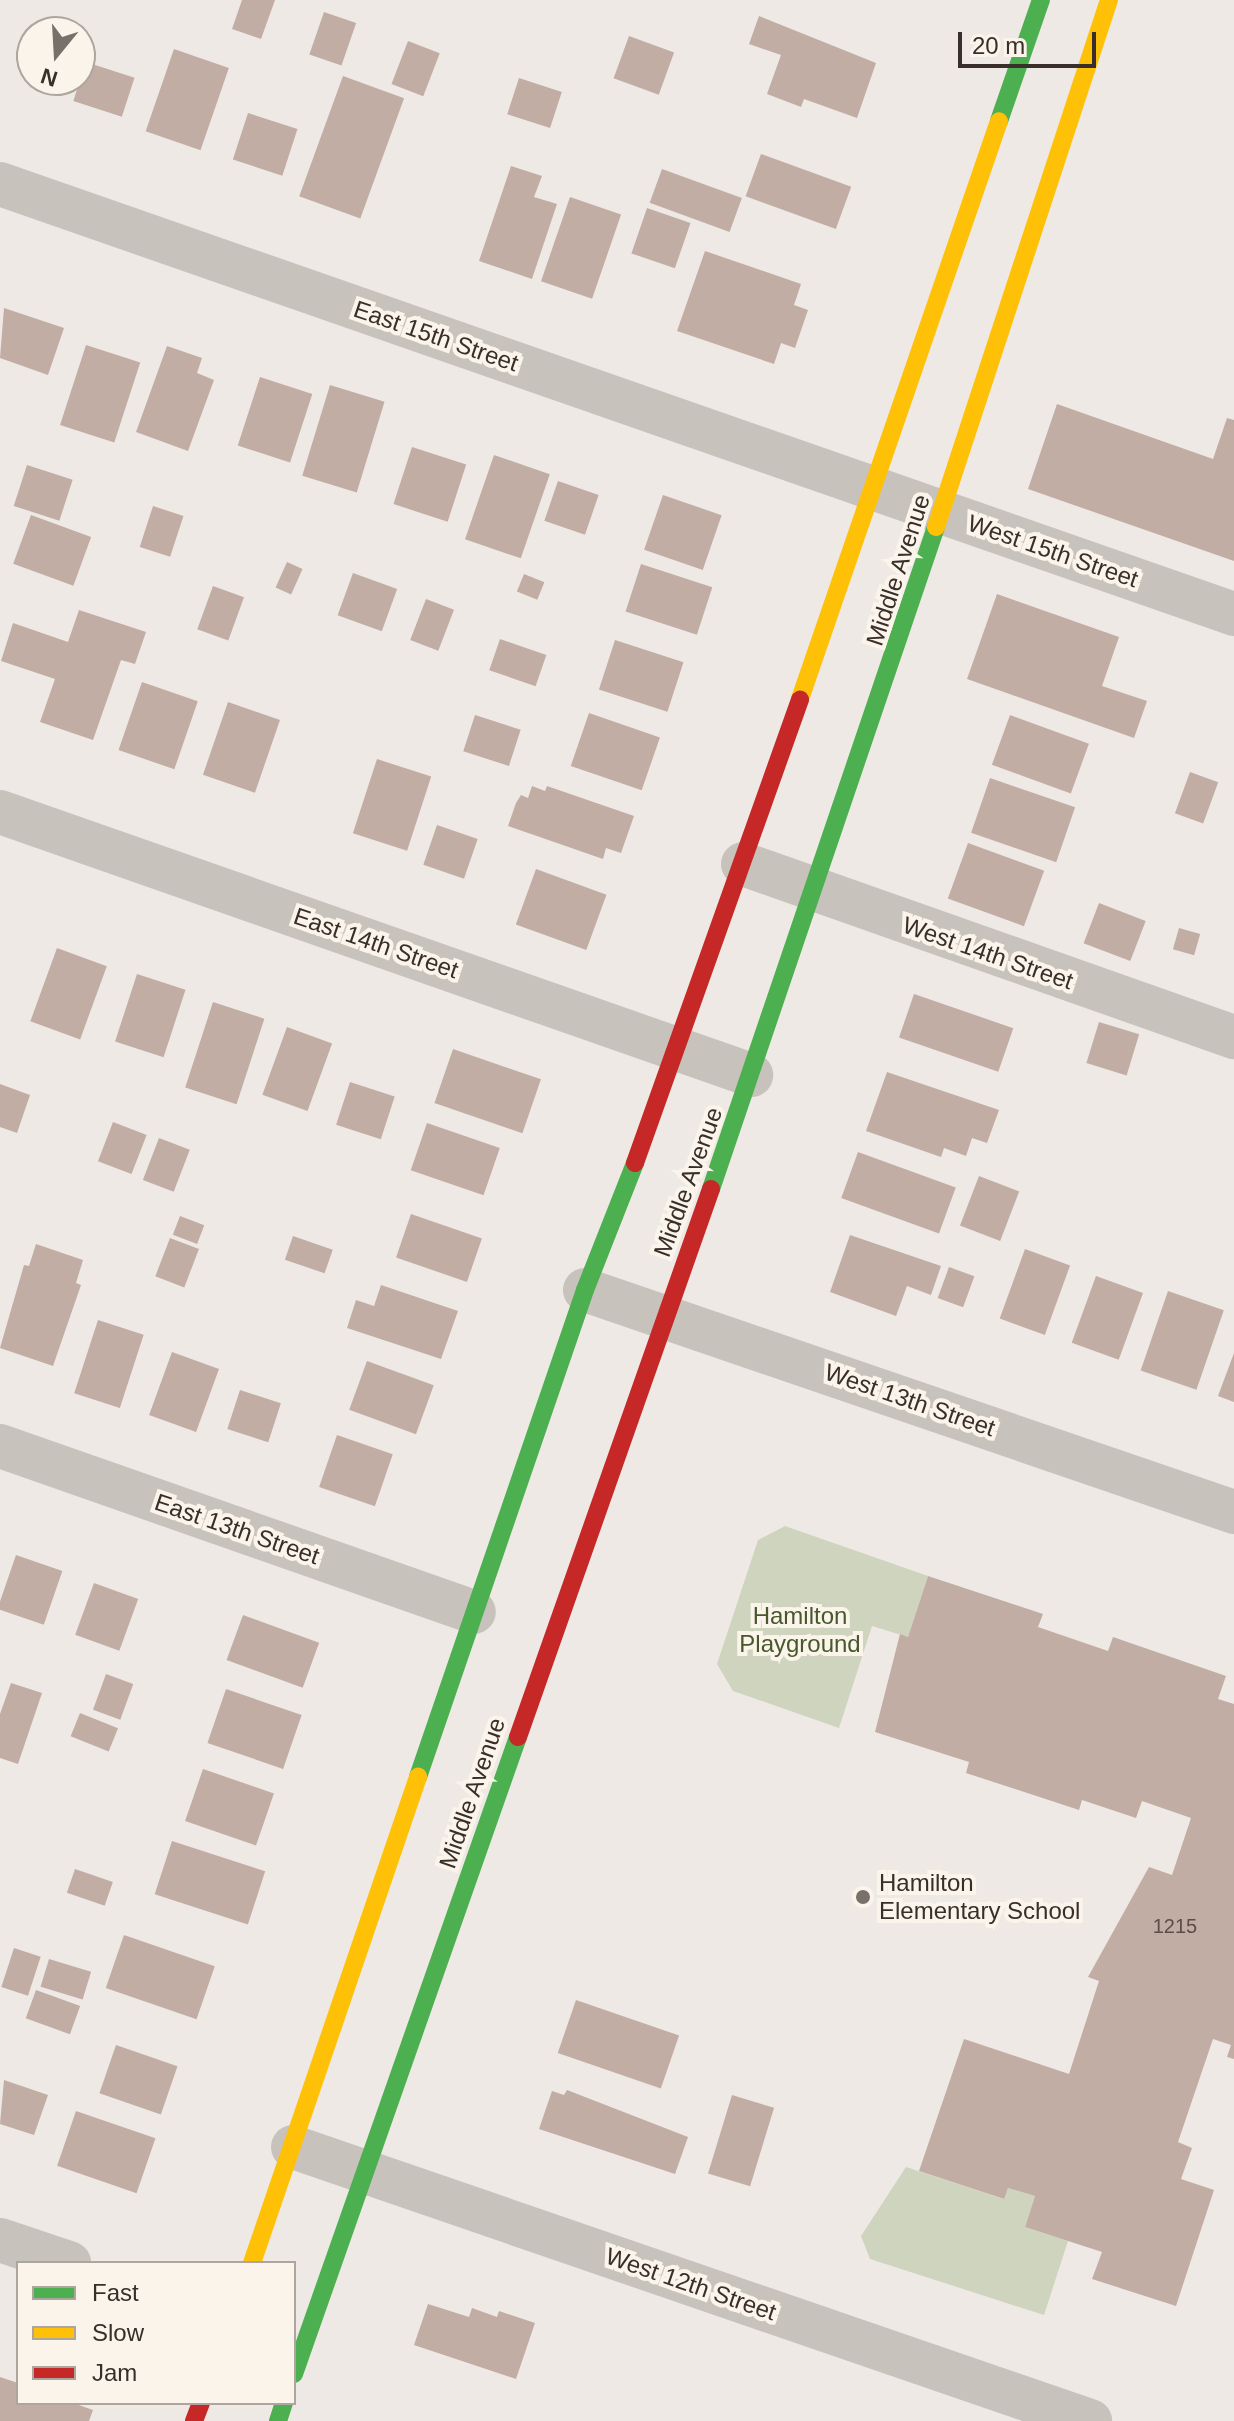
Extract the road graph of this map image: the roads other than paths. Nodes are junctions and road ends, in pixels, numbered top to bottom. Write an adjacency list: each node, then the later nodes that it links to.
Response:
1 (1041, 0): 4 (main road, Middle Avenue)
2 (1109, 0): 5 (main road, Middle Avenue)
3 (0, 184): 4 (street, East 15th Street)
4 (872, 488): 5 (street, West 15th Street); 8 (main road, Middle Avenue)
5 (942, 513): 6 (street, West 15th Street); 9 (main road, Middle Avenue)
6 (1234, 614)
7 (0, 812): 11 (street, East 14th Street)
8 (743, 864): 9 (street, West 14th Street); 11 (main road, Middle Avenue)
9 (816, 891): 10 (street, West 14th Street); 12 (main road, Middle Avenue)
10 (1234, 1037)
11 (679, 1049): 12 (street, East 14th Street); 13 (main road, Middle Avenue)
12 (751, 1075): 14 (main road, Middle Avenue)
13 (585, 1290): 14 (street, West 13th Street); 17 (main road, Middle Avenue)
14 (665, 1317): 16 (street, West 13th Street); 19 (main road, Middle Avenue)
15 (0, 1446): 17 (street, East 13th Street)
16 (1234, 1512)
17 (474, 1612): 18 (main road, Middle Avenue)
18 (293, 2147): 19 (street, West 12th Street); 22 (main road, Middle Avenue)
19 (364, 2172): 23 (main road, Middle Avenue); 24 (street, West 12th Street)
20 (0, 2240): 21 (street)
21 (63, 2261)
22 (253, 2261)
23 (298, 2351)
24 (1090, 2421)

